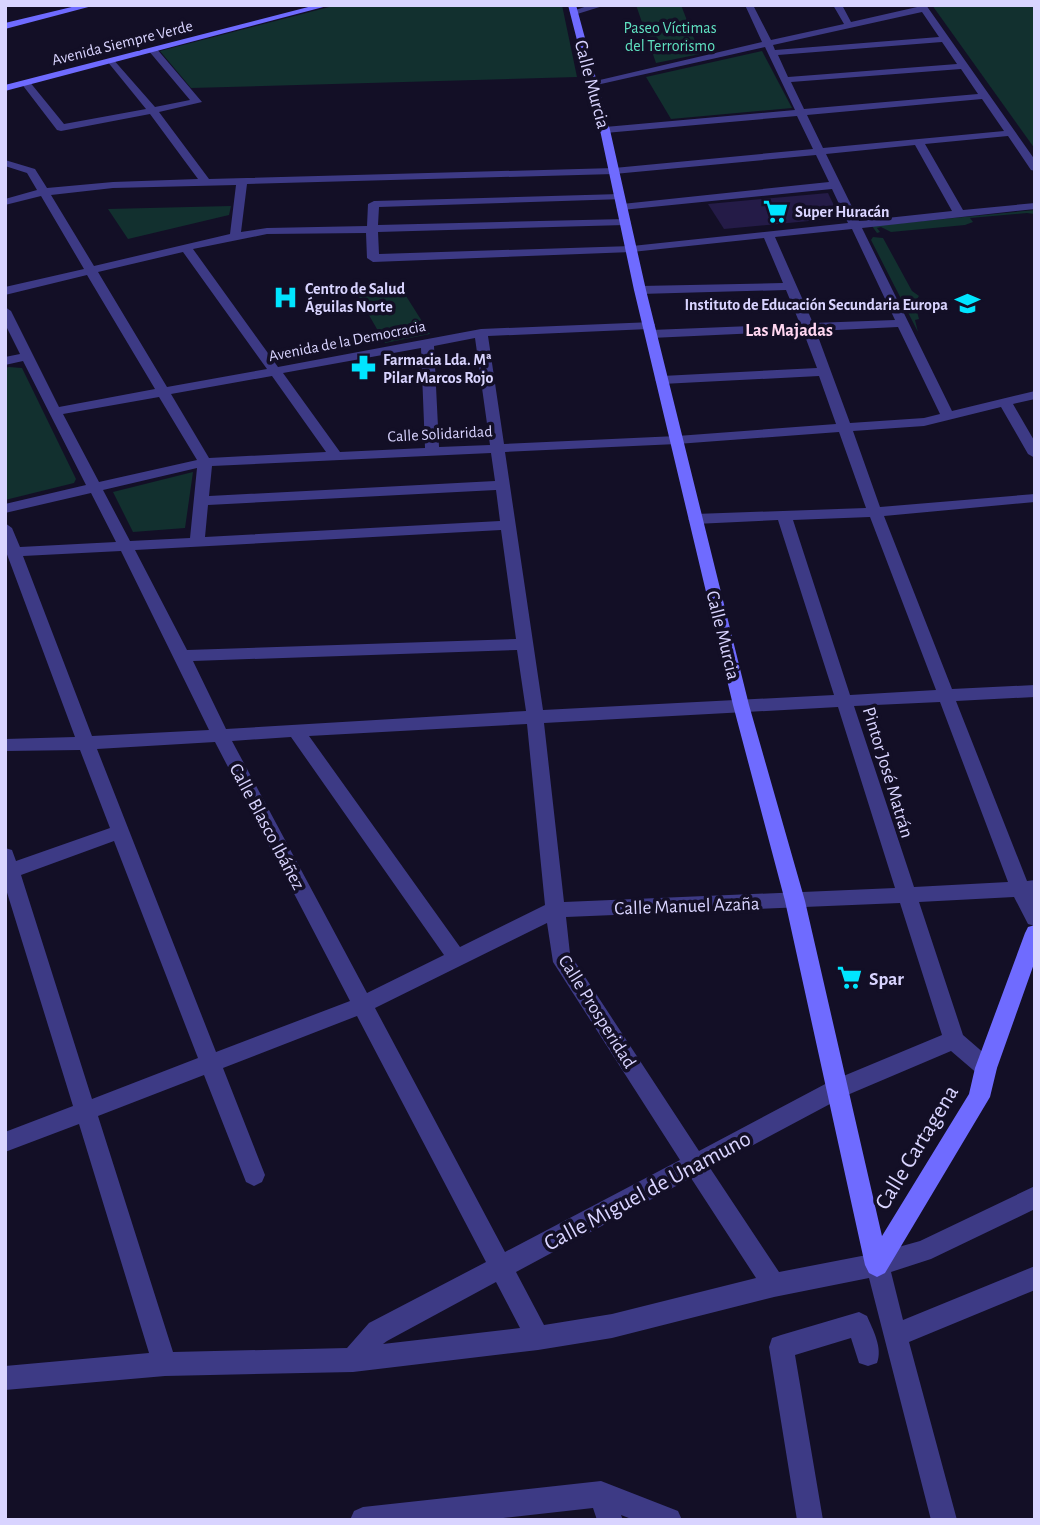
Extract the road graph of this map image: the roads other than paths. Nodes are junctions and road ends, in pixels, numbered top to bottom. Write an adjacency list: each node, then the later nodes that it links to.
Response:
1 (92, 5): 8 (street)
2 (327, 5): 12 (street, Avenida Siempre Verde)
3 (602, 5): 7 (street)
4 (749, 5): 11 (street)
5 (837, 5): 9 (street)
6 (922, 7): 9 (street); 10 (street)
7 (573, 9): 17 (street, Calle Murcia)
8 (5, 26)
9 (849, 26): 11 (street)
10 (945, 39): 11 (street); 14 (street)
11 (770, 48): 15 (street); 17 (street)
12 (153, 50): 13 (street, Avenida Siempre Verde); 20 (street)
13 (112, 61): 16 (street, Avenida Siempre Verde); 20 (street)
14 (963, 66): 15 (street); 19 (street)
15 (785, 80): 21 (street)
16 (26, 83): 18 (street, Avenida Siempre Verde); 20 (street)
17 (592, 83): 22 (street, Calle Murcia)
18 (5, 88)
19 (985, 96): 21 (street); 23 (street)
20 (153, 111): 30 (street)
21 (800, 111): 22 (street); 25 (street)
22 (605, 130): 28 (street, Calle Murcia)
23 (1010, 133): 24 (street); 27 (street)
24 (918, 141): 25 (street); 38 (street)
25 (819, 150): 28 (street); 32 (street)
26 (5, 163): 33 (street)
27 (1035, 168)
28 (614, 170): 29 (street); 37 (street, Calle Murcia)
29 (373, 178): 31 (street); 35 (street)
30 (206, 183): 31 (street); 33 (street)
31 (242, 183): 42 (street)
32 (836, 185): 37 (street); 39 (street)
33 (44, 192): 34 (street); 45 (street)
34 (5, 202)
35 (374, 204): 37 (street); 40 (street)
36 (1035, 206): 38 (street)
37 (622, 209): 40 (street); 44 (street, Calle Murcia)
38 (958, 212): 39 (street)
39 (854, 225): 41 (street); 50 (street)
40 (372, 229): 42 (street); 44 (street)
41 (768, 235): 44 (street); 46 (street)
42 (235, 236): 43 (street)
43 (187, 249): 45 (street); 57 (street)
44 (632, 249): 47 (street, Calle Murcia)
45 (92, 271): 48 (street); 60 (street)
46 (789, 286): 47 (street); 51 (street)
47 (640, 290): 52 (street, Calle Murcia)
48 (5, 291)
49 (5, 311): 55 (street, Calle Blasco Ibáñez)
50 (901, 323): 51 (street, Avenida de la Democracia); 64 (street)
51 (808, 327): 52 (street, Avenida de la Democracia); 58 (street)
52 (650, 330): 53 (street, Avenida de la Democracia); 59 (street, Calle Murcia)
53 (481, 333): 54 (street, Avenida de la Democracia); 67 (street)
54 (427, 342): 57 (street, Avenida de la Democracia); 68 (street)
55 (27, 356): 56 (street); 63 (street, Calle Blasco Ibáñez)
56 (5, 361)
57 (274, 371): 60 (street, Avenida de la Democracia); 70 (street)
58 (822, 372): 59 (street); 65 (street)
59 (662, 380): 66 (street, Calle Murcia)
60 (164, 391): 63 (street, Avenida de la Democracia); 71 (street)
61 (1035, 395): 62 (street, Calle Solidaridad)
62 (1005, 403): 64 (street, Calle Solidaridad); 69 (street)
63 (54, 412): 73 (street, Calle Blasco Ibáñez)
64 (948, 417): 65 (street, Calle Solidaridad)
65 (845, 427): 66 (street, Calle Solidaridad); 77 (street)
66 (677, 440): 67 (street, Calle Solidaridad); 79 (street, Calle Murcia)
67 (496, 447): 68 (street, Calle Solidaridad); 72 (street, Calle Prosperidad)
68 (432, 452): 70 (street, Calle Solidaridad)
69 (1035, 454)
70 (336, 456): 71 (street, Calle Solidaridad)
71 (205, 462): 73 (street, Calle Solidaridad); 75 (street)
72 (502, 485): 75 (street); 80 (street, Calle Prosperidad)
73 (94, 488): 76 (street, Calle Solidaridad); 83 (street, Calle Blasco Ibáñez)
74 (1035, 498): 77 (street)
75 (201, 501): 82 (street)
76 (5, 509)
77 (875, 512): 78 (street); 88 (street)
78 (784, 516): 79 (street); 89 (street, Pintor José Matrán)
79 (695, 519): 90 (street, Calle Murcia)
80 (508, 526): 82 (street); 85 (street, Calle Prosperidad)
81 (5, 528): 84 (street)
82 (197, 542): 83 (street)
83 (127, 545): 84 (street); 86 (street, Calle Blasco Ibáñez)
84 (16, 552): 94 (street)
85 (526, 644): 86 (street); 91 (street, Calle Prosperidad)
86 (184, 656): 93 (street, Calle Blasco Ibáñez)
87 (1035, 691): 88 (street)
88 (947, 698): 89 (street); 98 (street)
89 (846, 702): 90 (street); 99 (street, Pintor José Matrán)
90 (741, 705): 91 (street); 100 (street, Calle Murcia)
91 (536, 717): 92 (street); 101 (street, Calle Prosperidad)
92 (295, 730): 93 (street); 104 (street)
93 (220, 735): 94 (street); 105 (street, Calle Blasco Ibáñez)
94 (87, 743): 95 (street); 96 (street)
95 (5, 745)
96 (120, 832): 97 (street); 107 (street)
97 (7, 867): 110 (street)
98 (1027, 887): 99 (street, Calle Manuel Azaña); 102 (street)
99 (905, 894): 100 (street, Calle Manuel Azaña); 106 (street, Pintor José Matrán)
100 (795, 901): 101 (street, Calle Manuel Azaña); 109 (street, Calle Murcia)
101 (554, 910): 104 (street, Calle Manuel Azaña); 112 (street, Calle Prosperidad)
102 (1035, 918)
103 (1035, 933): 108 (street, Calle Cartagena)
104 (456, 957): 105 (street, Calle Manuel Azaña)
105 (362, 1005): 107 (street, Calle Manuel Azaña); 116 (street, Calle Blasco Ibáñez)
106 (954, 1040): 108 (street); 109 (street, Calle Miguel de Unamuno)
107 (210, 1063): 110 (street, Calle Manuel Azaña); 113 (street)
108 (986, 1068): 115 (street, Calle Cartagena)
109 (837, 1089): 112 (street, Calle Miguel de Unamuno); 115 (street, Calle Murcia)
110 (85, 1111): 111 (street, Calle Manuel Azaña); 123 (street)
111 (5, 1142)
112 (695, 1163): 116 (street, Calle Miguel de Unamuno); 118 (street, Calle Prosperidad)
113 (254, 1175)
114 (1035, 1197): 115 (street)
115 (877, 1265): 118 (street); 119 (street)
116 (502, 1268): 120 (street, Calle Blasco Ibáñez); 122 (street, Calle Miguel de Unamuno)
117 (1035, 1278): 119 (street)
118 (774, 1285): 120 (street)
119 (897, 1335): 131 (street)
120 (538, 1338): 122 (street)
121 (868, 1354): 130 (street)
122 (353, 1360): 123 (street)
123 (165, 1364): 124 (street)
124 (5, 1378)
125 (601, 1494): 126 (street); 128 (street); 129 (street)
126 (472, 1513): 127 (street)
127 (363, 1520)
128 (610, 1520)
129 (669, 1520)
130 (810, 1520)
131 (944, 1520)

